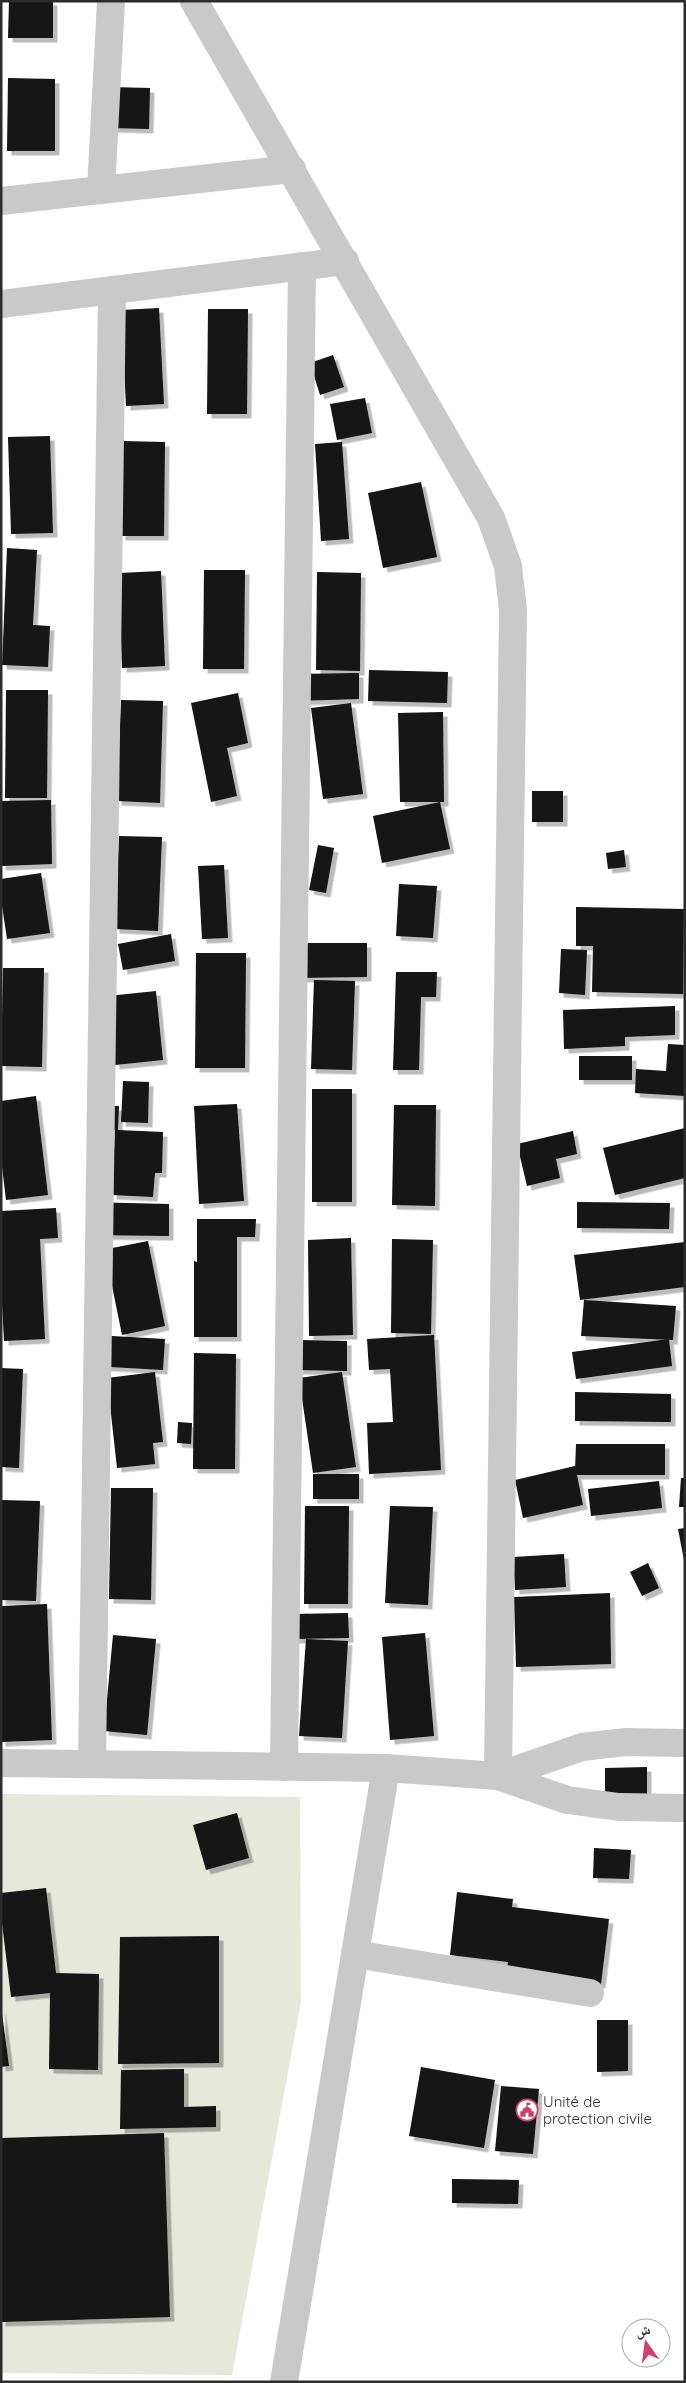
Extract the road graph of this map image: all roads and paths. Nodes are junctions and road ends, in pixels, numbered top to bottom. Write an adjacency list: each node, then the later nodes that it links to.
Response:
1 (111, 1): 4 (street)
2 (194, 1): 3 (street)
3 (292, 169): 4 (street); 6 (street)
4 (101, 190): 5 (street)
5 (1, 202)
6 (345, 261): 7 (street); 15 (street)
7 (302, 266): 8 (street); 13 (street)
8 (112, 290): 9 (street); 12 (street)
9 (1, 304)
10 (685, 1744): 15 (street)
11 (1, 1763): 12 (street)
12 (92, 1764): 13 (street)
13 (284, 1767): 14 (street)
14 (386, 1768): 15 (street); 17 (street)
15 (498, 1776): 16 (street)
16 (685, 1808)
17 (355, 1954): 18 (street); 19 (street)
18 (590, 1993)
19 (284, 2382)

